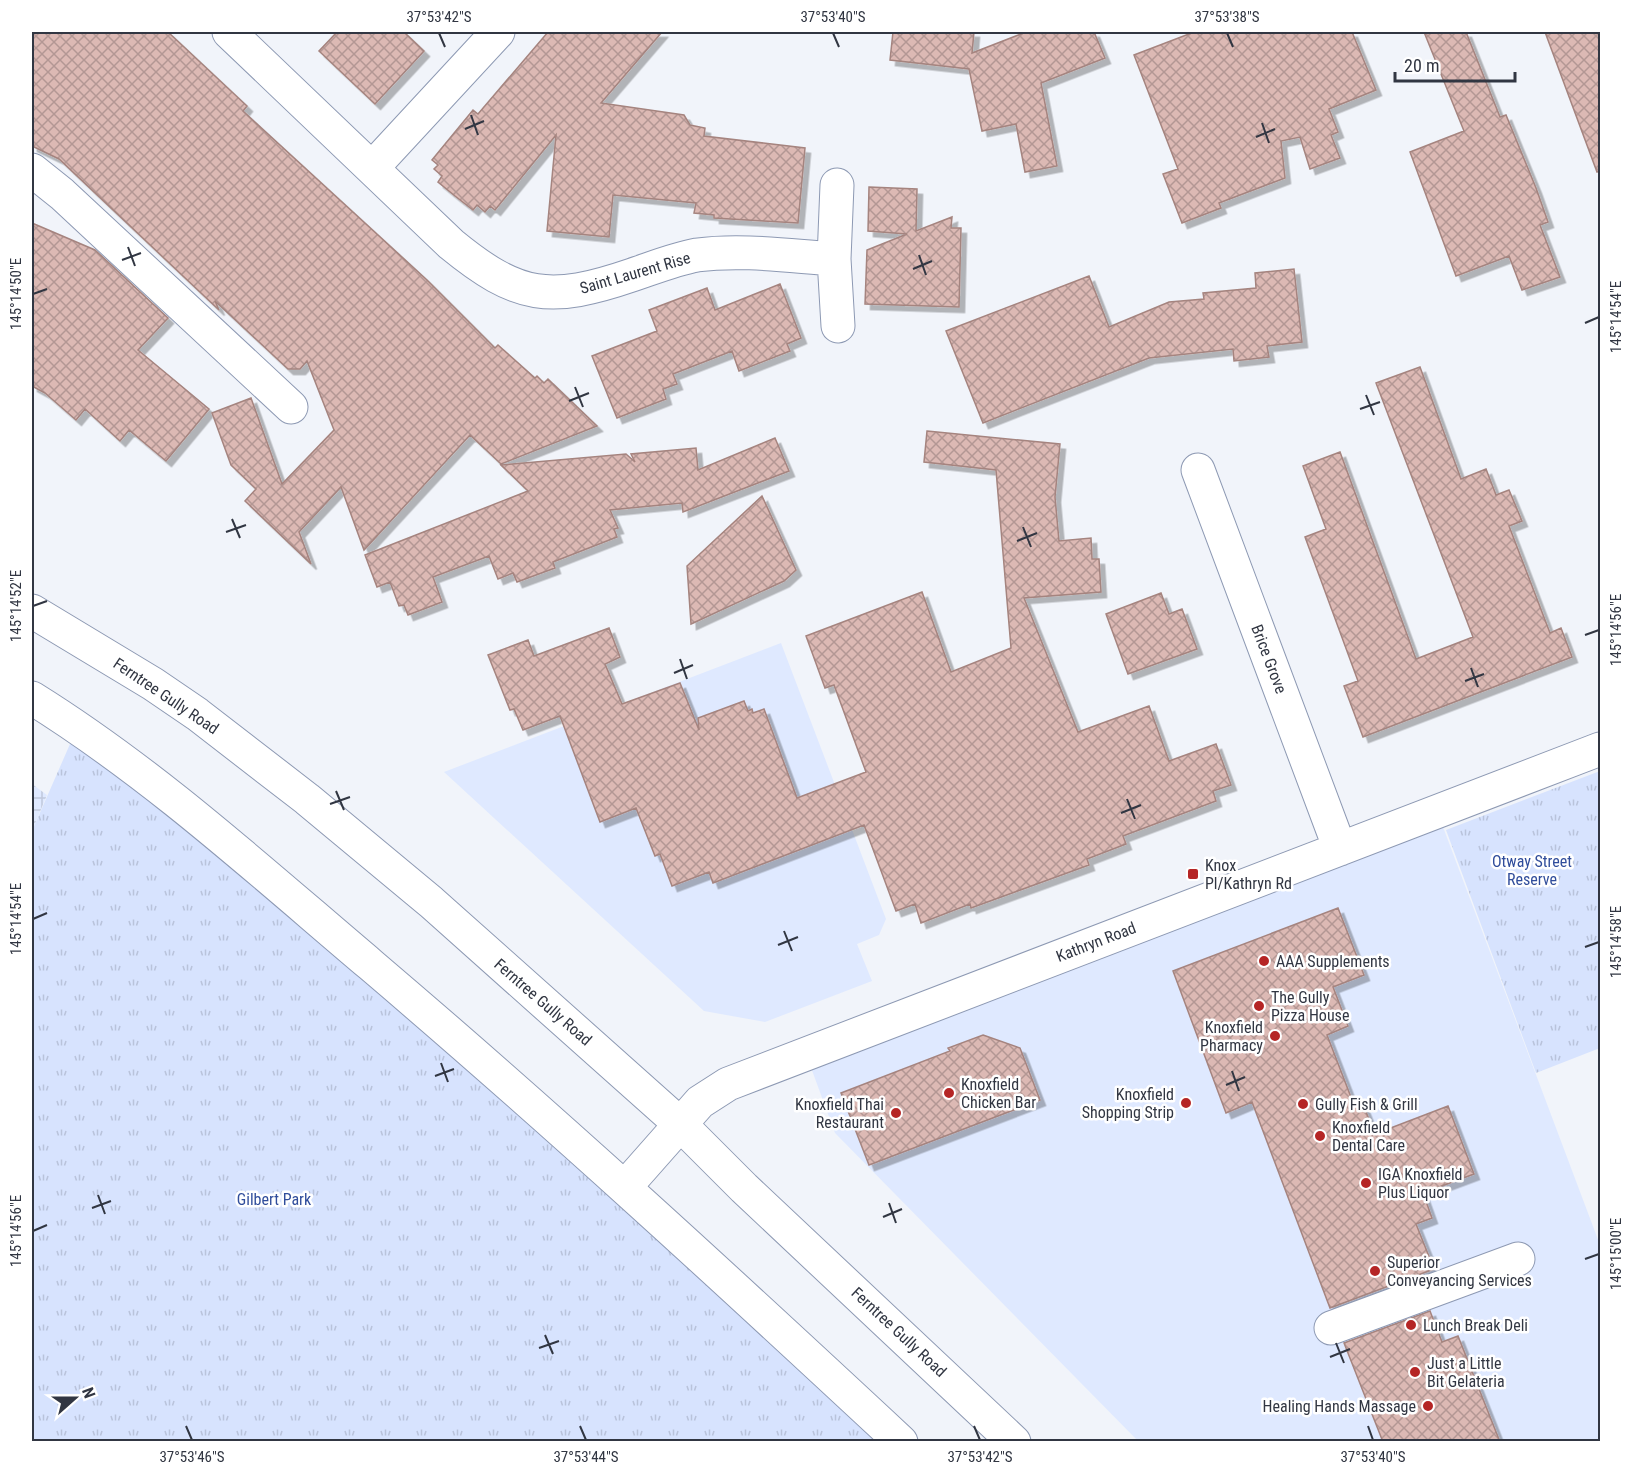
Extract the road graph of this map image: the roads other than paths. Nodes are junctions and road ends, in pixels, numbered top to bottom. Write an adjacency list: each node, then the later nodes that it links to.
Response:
1 (229, 32): 3 (street, Saint Laurent Rise)
2 (498, 32): 3 (street)
3 (373, 167): 6 (street, Saint Laurent Rise)
4 (32, 170): 8 (street)
5 (837, 185): 6 (street)
6 (834, 259): 7 (street)
7 (838, 326)
8 (291, 407)
9 (1198, 470): 13 (street, Brice Grove)
10 (32, 611): 14 (street, Ferntree Gully Road)
11 (32, 698): 15 (street)
12 (1600, 749): 13 (street, Kathryn Road)
13 (1340, 849): 14 (street, Kathryn Road)
14 (680, 1124): 15 (street, Kathryn Road); 19 (street, Ferntree Gully Road)
15 (625, 1187): 18 (street)
16 (1518, 1259): 17 (street)
17 (1331, 1328)
18 (902, 1442)
19 (1014, 1442)

